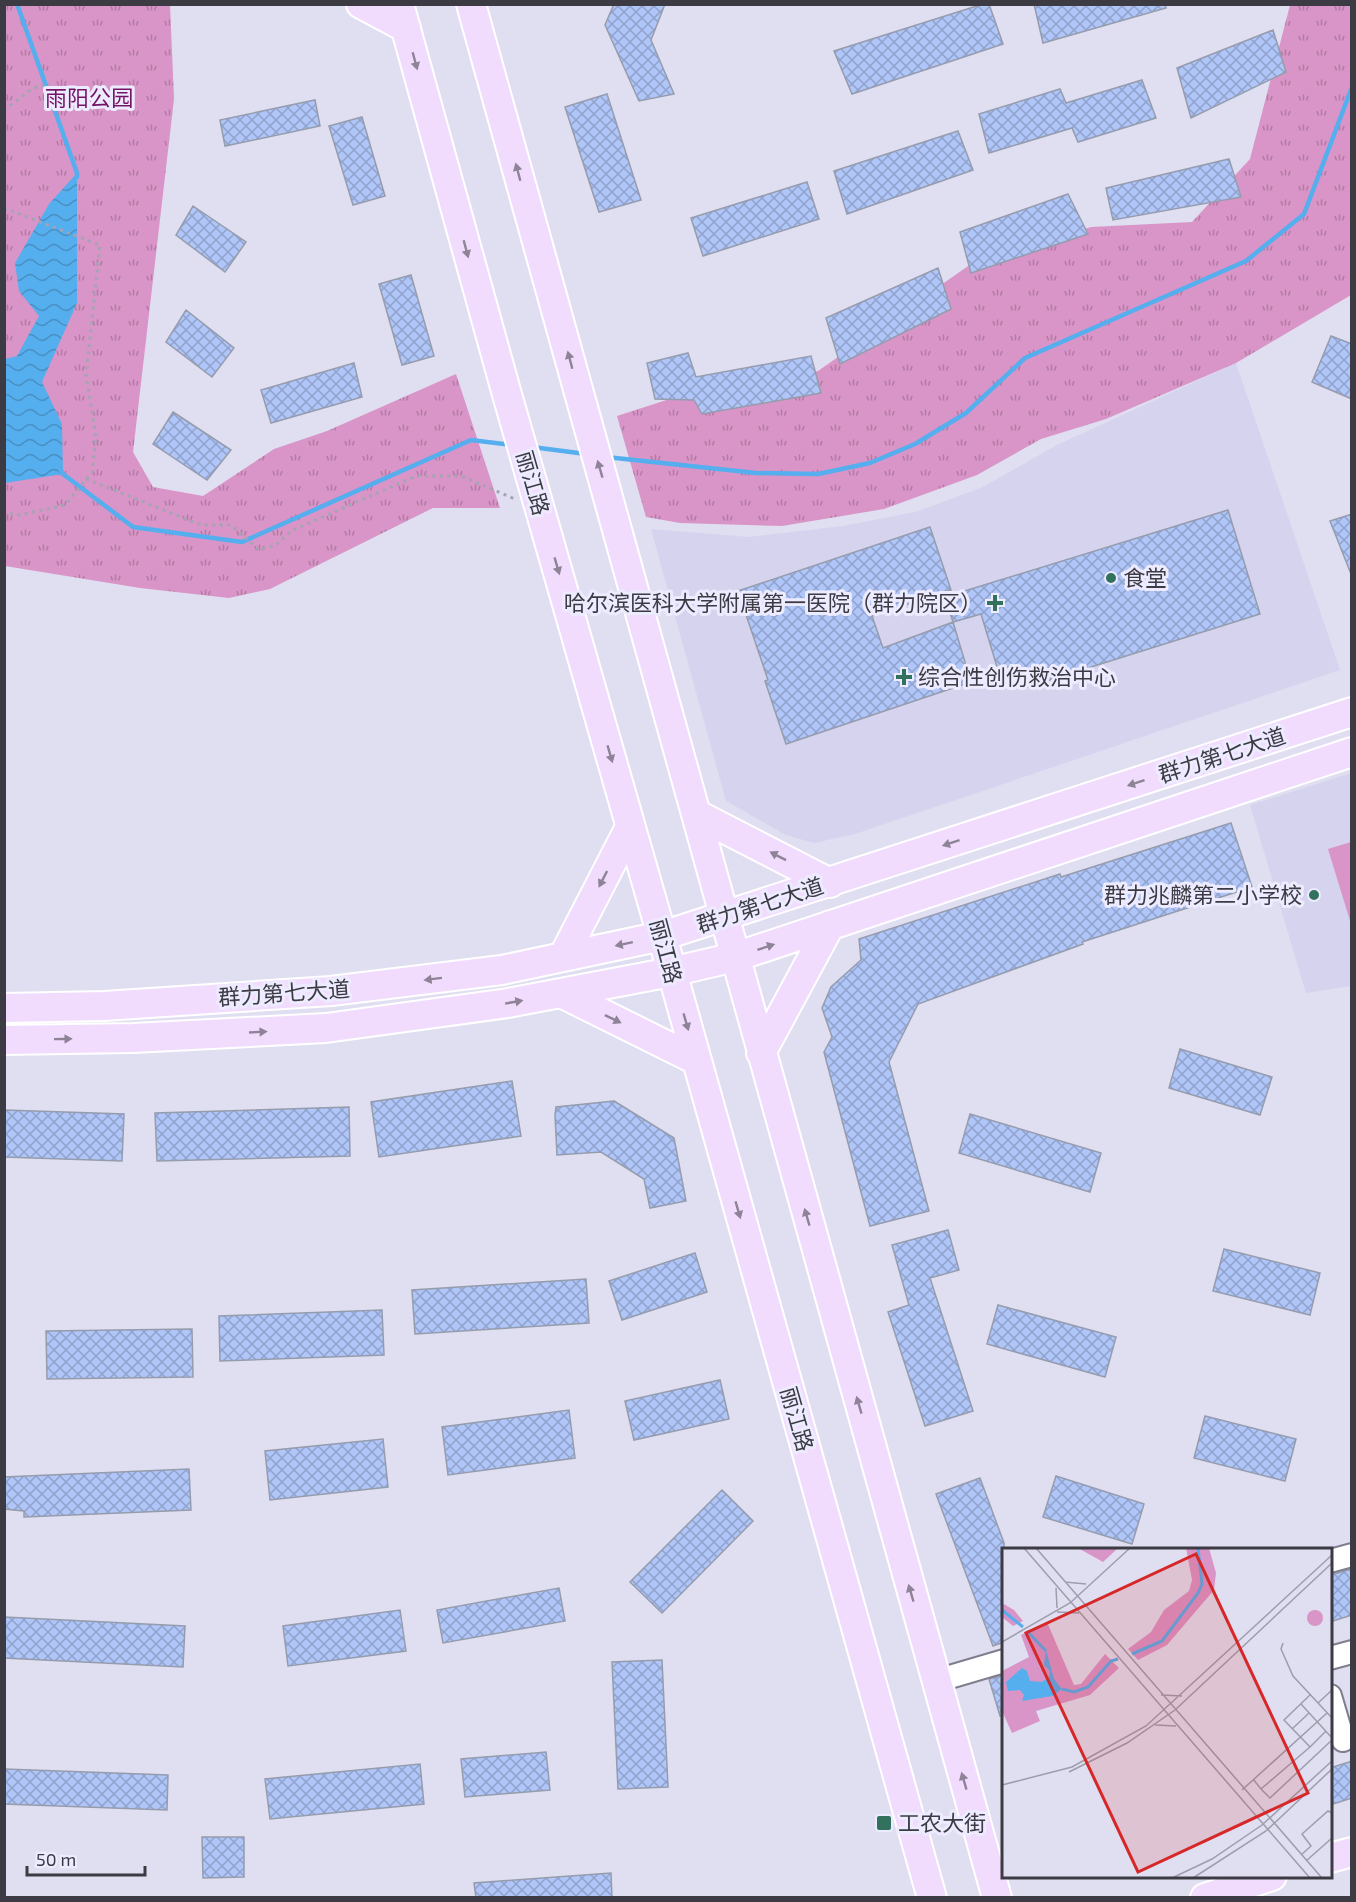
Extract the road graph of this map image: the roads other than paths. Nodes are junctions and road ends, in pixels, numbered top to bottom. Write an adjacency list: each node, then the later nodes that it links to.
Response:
1 (360, 4): 3 (main road)
2 (477, 10): 6 (main road, one-way to 2)
3 (402, 16): 7 (main road, 丽江路, one-way to 7)
4 (1352, 712): 8 (main road, 群力第七大道, one-way to 8)
5 (1352, 752): 10 (main road, 群力第七大道)
6 (696, 814): 8 (main road, one-way to 6); 9 (main road)
7 (630, 827): 11 (main road, 丽江路); 12 (main road, one-way to 12)
8 (830, 883): 9 (main road, 群力第七大道)
9 (725, 917): 11 (main road, 群力第七大道); 13 (main road)
10 (830, 925): 13 (main road, 群力第七大道, one-way to 10); 18 (main road)
11 (662, 936): 12 (main road, 群力第七大道, one-way to 12); 14 (main road, 丽江路)
12 (563, 957): 16 (main road, 群力第七大道, one-way to 16)
13 (735, 957): 14 (main road, 群力第七大道); 18 (main road)
14 (671, 972): 15 (main road, 群力第七大道); 19 (main road, 丽江路, one-way to 19)
15 (561, 993): 17 (main road, 群力第七大道, one-way to 15); 19 (main road, one-way to 19)
16 (4, 1008)
17 (4, 1040)
18 (761, 1053): 25 (main road, one-way to 18)
19 (696, 1060): 31 (main road, 丽江路, one-way to 31)
20 (1352, 1555): 21 (street)
21 (1332, 1560)
22 (1352, 1652): 23 (street)
23 (1332, 1657)
24 (1002, 1662): 25 (street)
25 (936, 1681): 32 (main road, one-way to 25)
26 (1332, 1703): 27 (street)
27 (1342, 1740)
28 (1352, 1852): 29 (main road)
29 (1332, 1857)
30 (1266, 1878): 33 (main road)
31 (932, 1898)
32 (997, 1898)
33 (1205, 1898)

